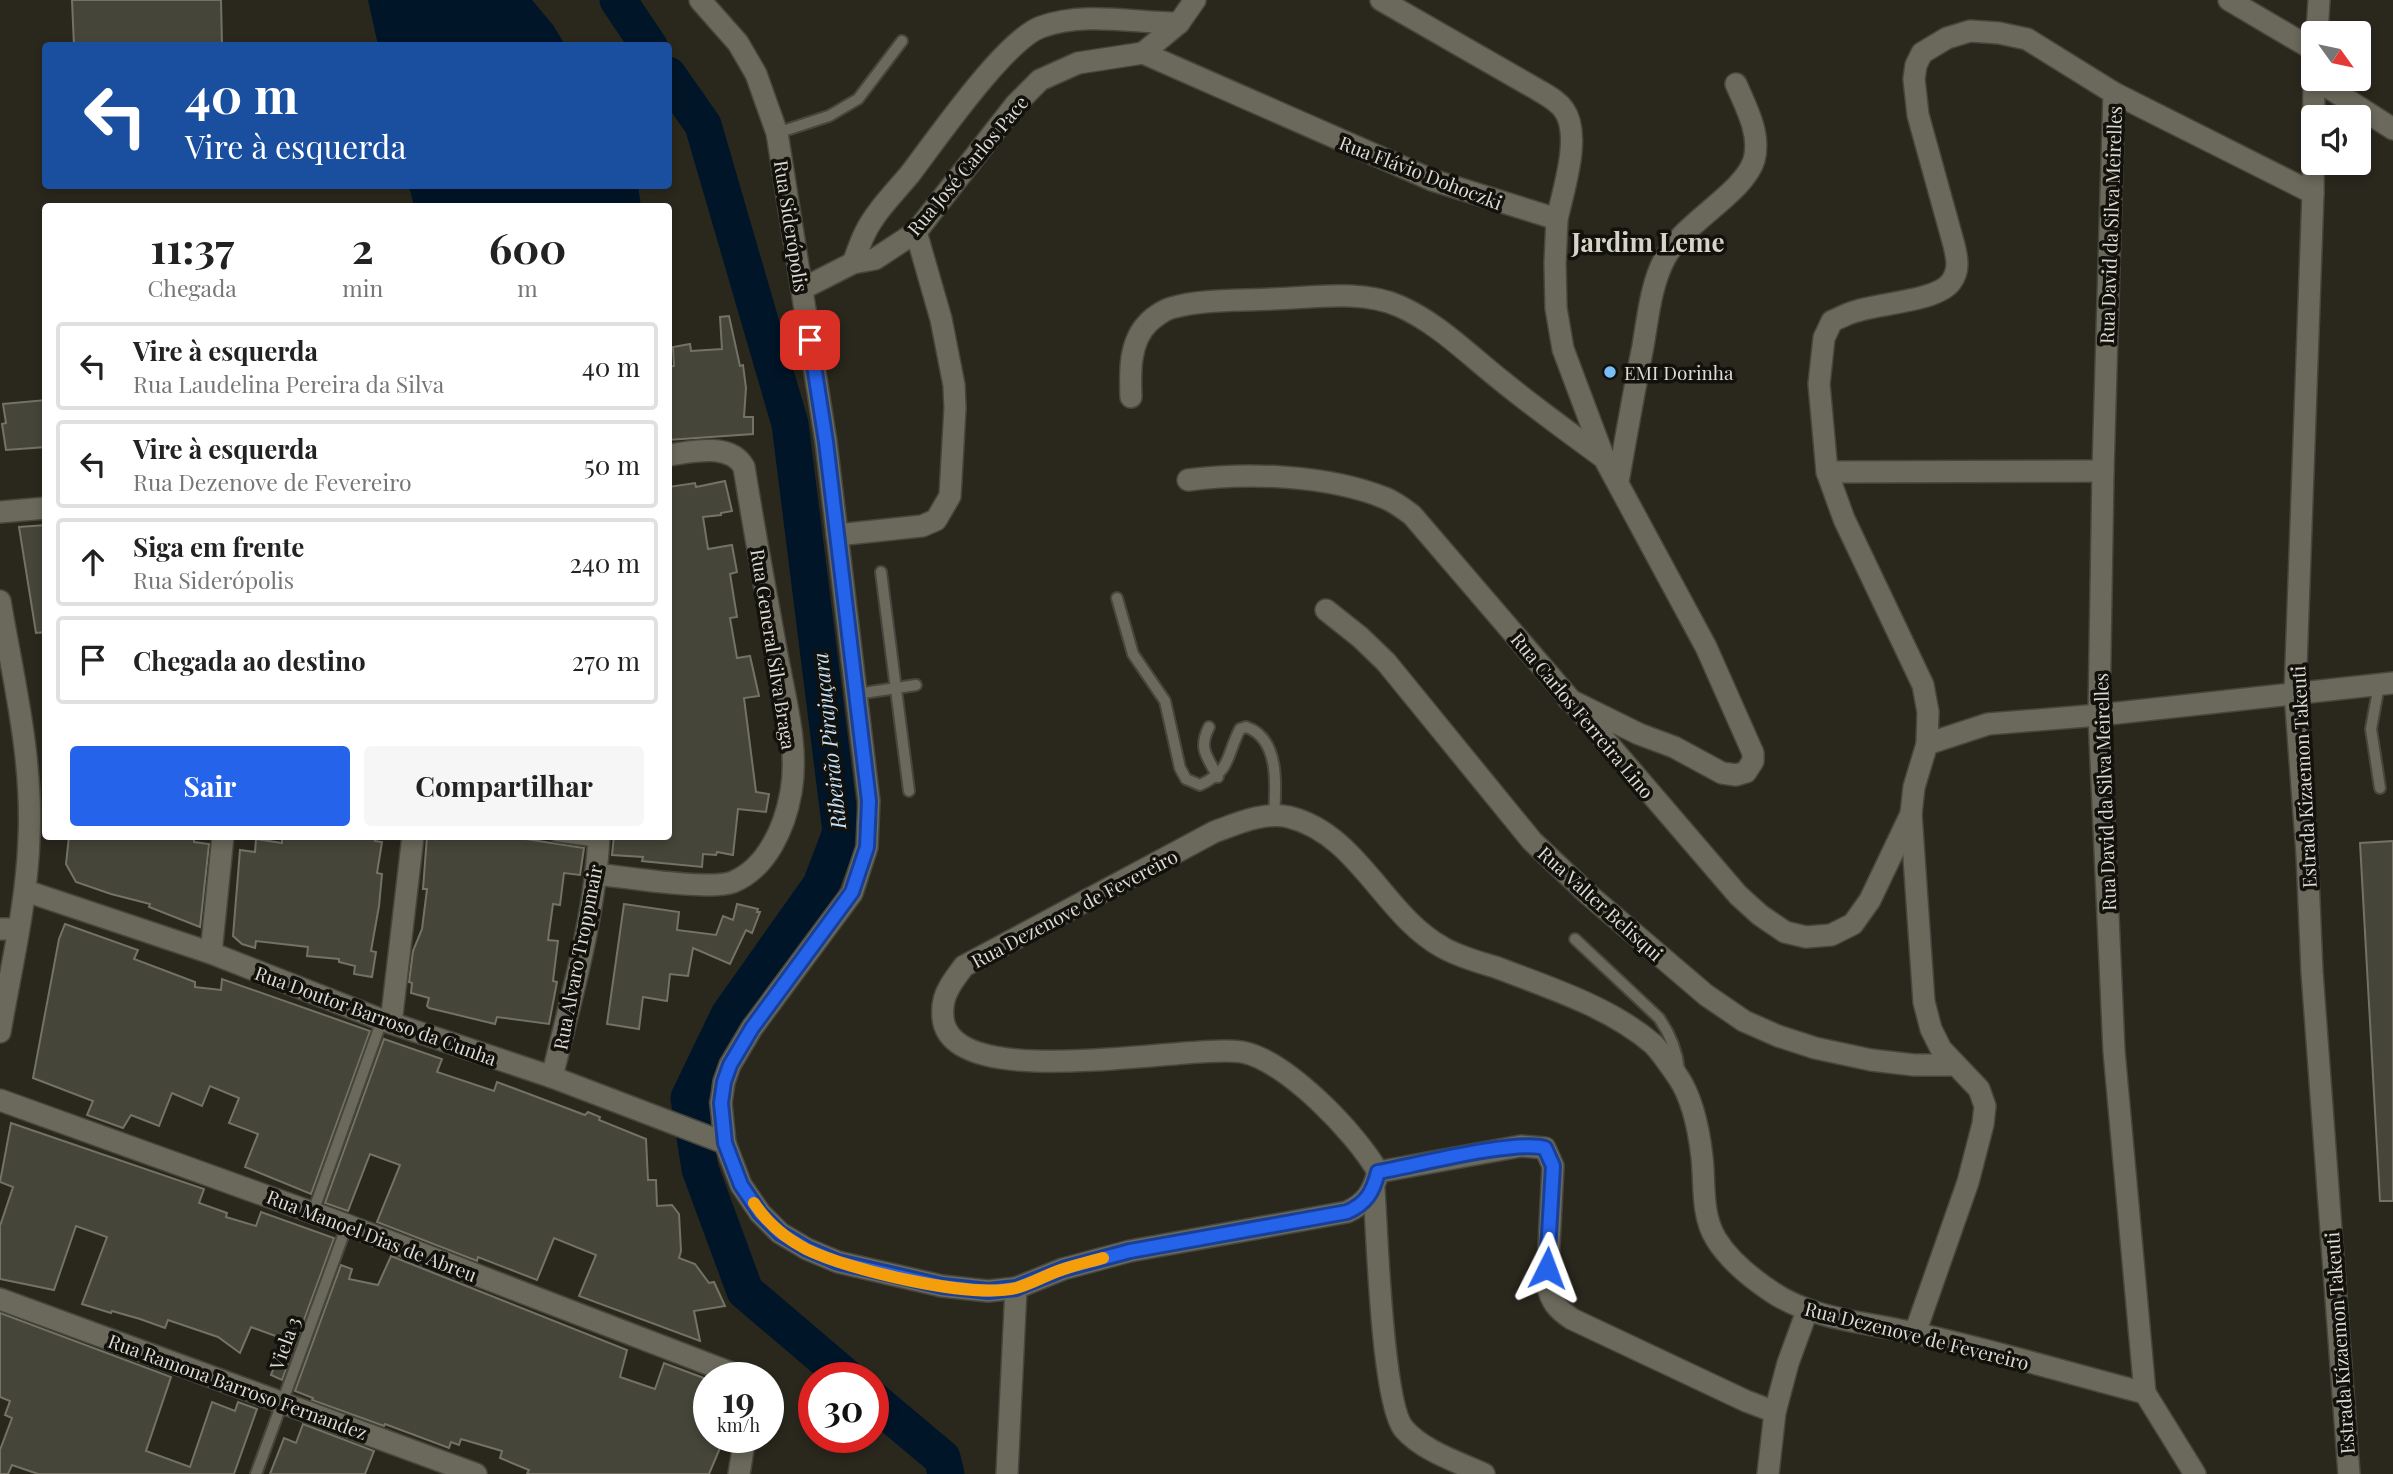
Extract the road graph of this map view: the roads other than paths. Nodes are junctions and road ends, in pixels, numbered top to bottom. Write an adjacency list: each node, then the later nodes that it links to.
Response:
1 (700, 0): 16 (street, Rua Siderópolis)
2 (1195, 0): 7 (street)
3 (1381, 0): 18 (street)
4 (2228, 0): 9 (street)
5 (2319, 0): 6 (street)
6 (2318, 21)
7 (1179, 23): 10 (street); 20 (street)
8 (902, 41): 16 (lane)
9 (2301, 42)
10 (1143, 53): 18 (street, Rua Flávio Dohoczki); 19 (street, Rua José Carlos Pace)
11 (1736, 84): 28 (street)
12 (2314, 91): 17 (street, Estrada Kizaemon Takeuti)
13 (2333, 91): 15 (street)
14 (2115, 93): 17 (street); 25 (street, Rua David da Silva Meirelles); 26 (street)
15 (2393, 129)
16 (777, 133): 21 (street, Rua Siderópolis)
17 (2313, 192): 39 (street, Estrada Kizaemon Takeuti)
18 (1557, 219): 24 (street)
19 (916, 232): 20 (street, Rua José Carlos Pace); 31 (street)
20 (853, 263): 21 (street, Rua José Carlos Pace)
21 (802, 289): 31 (street, Rua Siderópolis)
22 (1131, 397): 24 (street)
23 (672, 455): 53 (street, Rua General Silva Braga)
24 (1604, 458): 28 (street)
25 (2103, 471): 26 (street); 42 (street, Rua David da Silva Meirelles)
26 (1827, 472): 44 (street)
27 (1188, 480): 41 (street, Rua Carlos Ferreira Lino)
28 (1618, 482): 41 (street)
29 (42, 508): 30 (street)
30 (0, 512)
31 (837, 535): 40 (street, Rua Siderópolis)
32 (881, 572): 38 (lane)
33 (1117, 598): 45 (lane)
34 (0, 601): 54 (street)
35 (1326, 610): 60 (street, Rua Valter Belisqui)
36 (2386, 684): 39 (street); 46 (lane)
37 (916, 685): 38 (lane)
38 (898, 688): 40 (lane); 47 (lane)
39 (2295, 693): 42 (street); 84 (street, Estrada Kizaemon Takeuti)
40 (857, 694): 64 (street, Rua Siderópolis)
41 (1568, 699): 48 (street, Rua Carlos Ferreira Lino)
42 (2099, 715): 44 (street); 73 (street, Rua David da Silva Meirelles)
43 (1209, 727): 45 (lane)
44 (1927, 744): 48 (street)
45 (1218, 777): 49 (lane)
46 (2380, 788)
47 (909, 791)
48 (1911, 814): 60 (street)
49 (1275, 816): 62 (street, Rua Dezenove de Fevereiro); 65 (street, Rua Dezenove de Fevereiro)
50 (223, 840): 57 (street)
51 (412, 840): 58 (street)
52 (599, 840): 53 (street, Rua Alvaro Troppmair)
53 (596, 874): 61 (street, Rua Alvaro Troppmair)
54 (26, 891): 55 (street); 57 (street, Rua Doutor Barroso da Cunha)
55 (9, 929): 59 (street)
56 (1576, 939): 62 (lane)
57 (211, 953): 58 (street, Rua Doutor Barroso da Cunha)
58 (386, 1022): 61 (street, Rua Doutor Barroso da Cunha); 66 (lane)
59 (0, 1032)
60 (1955, 1065): 71 (street)
61 (552, 1077): 64 (street, Rua Doutor Barroso da Cunha)
62 (1680, 1080): 70 (street, Rua Dezenove de Fevereiro)
63 (0, 1100): 66 (street, Rua Manoel Dias de Abreu)
64 (725, 1143): 68 (street)
65 (1376, 1181): 68 (street); 75 (street); 81 (street)
66 (313, 1212): 67 (street, Rua Manoel Dias de Abreu)
67 (346, 1225): 72 (street, Rua Manoel Dias de Abreu); 74 (lane, Viela 3)
68 (1016, 1288): 80 (street)
69 (0, 1299): 74 (street, Rua Ramona Barroso Fernandez)
70 (1807, 1311): 71 (street, Rua Dezenove de Fevereiro); 75 (street)
71 (1915, 1333): 73 (street, Rua Dezenove de Fevereiro)
72 (703, 1362)
73 (2145, 1393): 83 (street, Rua David da Silva Meirelles)
74 (281, 1401): 77 (lane, Viela 3); 78 (street, Rua Ramona Barroso Fernandez)
75 (1775, 1412): 82 (street)
76 (742, 1453): 79 (street)
77 (256, 1474)
78 (477, 1474)
79 (739, 1474)
80 (1007, 1474)
81 (1484, 1474)
82 (1768, 1474)
83 (2196, 1474)
84 (2349, 1474)

